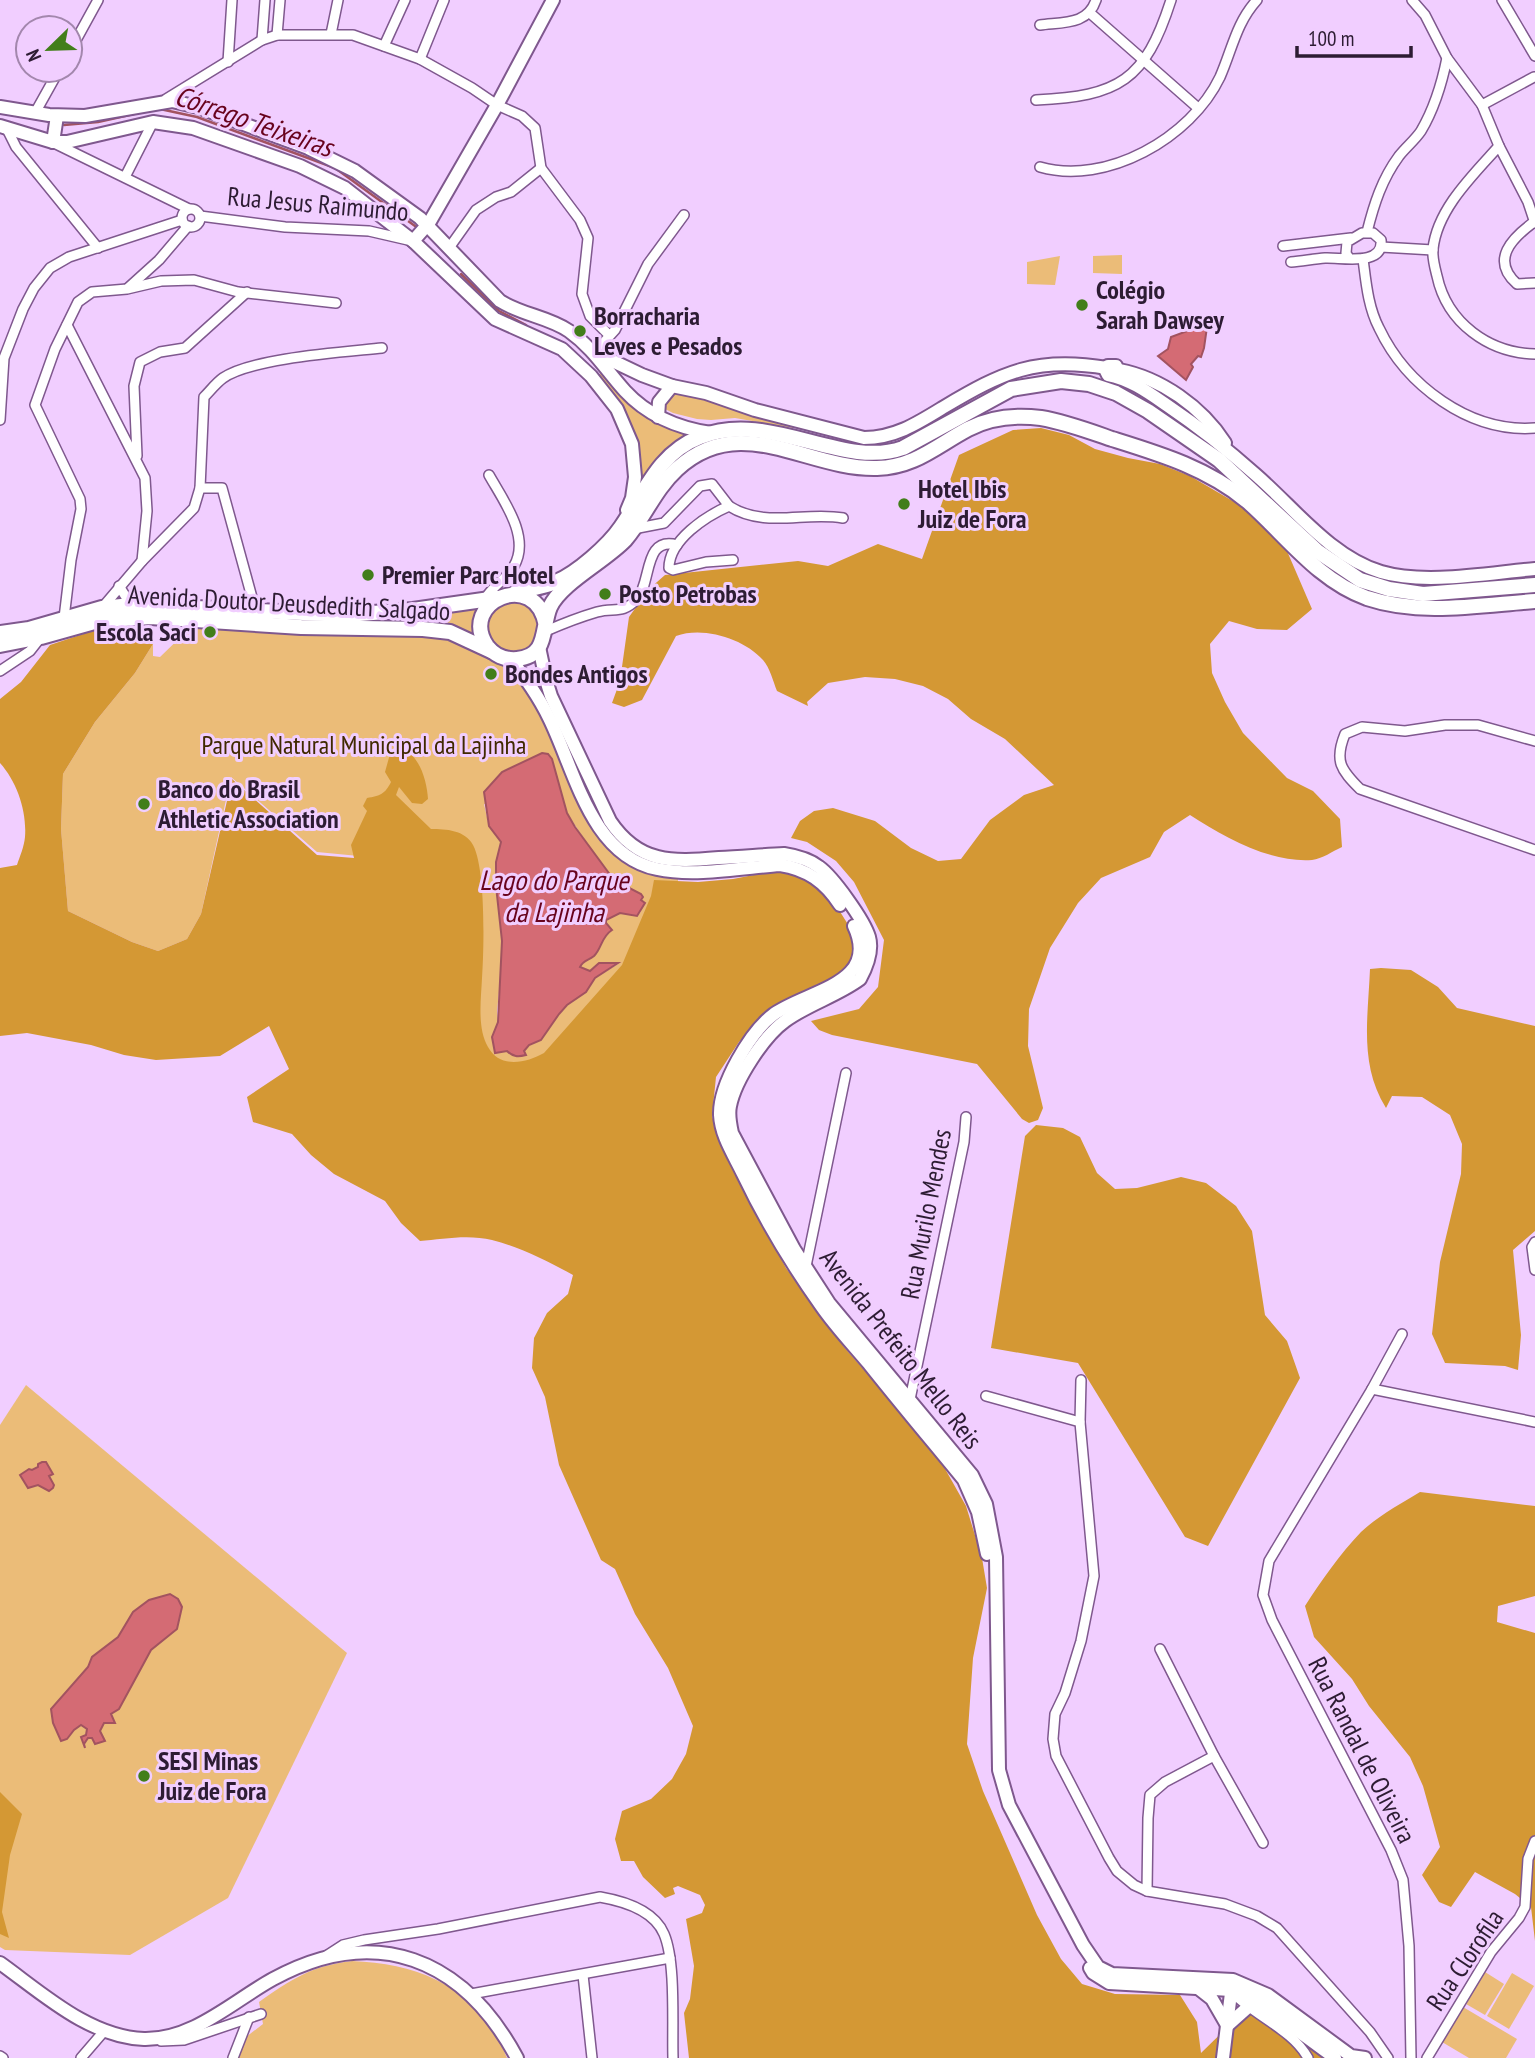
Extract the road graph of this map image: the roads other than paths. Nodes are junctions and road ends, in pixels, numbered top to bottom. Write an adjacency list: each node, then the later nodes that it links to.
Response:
1 (99, 0): 16 (street)
2 (232, 0): 25 (street)
3 (265, 0): 19 (street)
4 (280, 0): 18 (street)
5 (338, 0): 17 (street)
6 (405, 0): 20 (street)
7 (444, 0): 23 (street)
8 (553, 0): 33 (main road, Rua Jesus Raimundo)
9 (1096, 0): 14 (street)
10 (1171, 0): 24 (street)
11 (1257, 0): 36 (street)
12 (1412, 0): 22 (street)
13 (1502, 0): 21 (street)
14 (1090, 13): 15 (street); 24 (street)
15 (1040, 25)
16 (84, 26)
17 (331, 34): 18 (street); 20 (street)
18 (277, 35): 19 (street)
19 (262, 40): 25 (street)
20 (384, 46): 23 (street)
21 (1535, 56)
22 (1447, 58): 28 (street); 30 (street)
23 (420, 59): 33 (street)
24 (1145, 61): 31 (street); 36 (street)
25 (228, 62): 32 (street)
26 (1535, 70): 27 (street)
27 (1535, 78): 34 (street)
28 (1464, 81): 30 (street); 34 (street)
29 (51, 84): 37 (street)
30 (1440, 86): 52 (street)
31 (1036, 100)
32 (160, 103): 38 (main road); 51 (main road)
33 (497, 105): 44 (street); 51 (main road, Rua Jesus Raimundo)
34 (1482, 105): 42 (street)
35 (0, 107): 37 (main road)
36 (1198, 108): 43 (street)
37 (35, 113): 38 (main road); 40 (main road)
38 (57, 116): 41 (main road)
39 (153, 122): 41 (main road); 45 (street); 54 (main road)
40 (3, 127): 41 (main road); 57 (street)
41 (53, 142): 45 (street)
42 (1499, 146): 49 (street); 59 (street)
43 (1040, 167)
44 (541, 168): 58 (street); 69 (street)
45 (125, 177): 46 (street)
46 (189, 209): 48 (street); 50 (street)
47 (684, 215): 69 (street)
48 (200, 216): 50 (street); 54 (street, Rua Jesus Raimundo)
49 (1535, 222): 64 (street)
50 (185, 223): 57 (street); 65 (street)
51 (427, 225): 54 (main road, Rua Jesus Raimundo); 58 (main road)
52 (1367, 232): 53 (street); 56 (street)
53 (1351, 238): 55 (street); 60 (street)
54 (413, 241): 63 (main road)
55 (1283, 246)
56 (1381, 247): 59 (street); 61 (street)
57 (98, 248): 83 (street)
58 (449, 248): 63 (main road); 72 (main road)
59 (1433, 250): 73 (street)
60 (1349, 258): 61 (street); 62 (street)
61 (1363, 259): 84 (street)
62 (1291, 262)
63 (438, 263): 70 (main road)
64 (1535, 283)
65 (127, 289): 66 (street); 68 (street)
66 (247, 292): 67 (street); 87 (street)
67 (336, 303)
68 (67, 324): 87 (street); 106 (street)
69 (609, 335): 72 (street)
70 (538, 340): 75 (main road); 93 (main road)
71 (382, 348): 90 (street)
72 (595, 352): 74 (main road); 75 (main road)
73 (1535, 354)
74 (620, 366): 75 (main road); 77 (main road)
75 (607, 368): 81 (main road)
76 (1111, 375): 77 (main road); 78 (main road); 79 (main road); 82 (main road); 86 (main road)
77 (672, 386): 81 (main road)
78 (1025, 386): 80 (main road); 85 (main road)
79 (1194, 407): 82 (main road); 86 (main road)
80 (1018, 416): 88 (main road); 93 (main road)
81 (658, 417): 85 (main road)
82 (1185, 417): 86 (main road)
83 (0, 420)
84 (1535, 428)
85 (712, 433): 93 (main road)
86 (1223, 455): 88 (main road); 97 (main road); 98 (main road)
87 (138, 460): 96 (street)
88 (1180, 460): 101 (main road)
89 (489, 475): 100 (street, Avenida Doutor Deusdedith Salgado)
90 (200, 488): 96 (street); 105 (street)
91 (729, 506): 92 (street); 93 (street); 94 (street)
92 (843, 518)
93 (627, 528): 100 (main road); 108 (main road)
94 (677, 545): 95 (street); 108 (street)
95 (733, 560)
96 (142, 561): 99 (street)
97 (1535, 569)
98 (1535, 585)
99 (119, 586): 102 (street); 104 (street)
100 (498, 597): 103 (main road, Avenida Doutor Deusdedith Salgado); 108 (main road); 113 (main road)
101 (1535, 601)
102 (131, 605): 104 (main road, Avenida Doutor Deusdedith Salgado); 105 (main road, Avenida Doutor Deusdedith Salgado)
103 (428, 607): 105 (main road, Avenida Doutor Deusdedith Salgado); 107 (main road)
104 (102, 608): 106 (main road, Avenida Doutor Deusdedith Salgado)
105 (256, 612)
106 (64, 618): 109 (main road, Avenida Doutor Deusdedith Salgado)
107 (423, 629): 110 (main road, Avenida Doutor Deusdedith Salgado); 113 (main road, Avenida Doutor Deusdedith Salgado)
108 (546, 629): 112 (main road)
109 (0, 633)
110 (41, 637): 111 (main road, Avenida Doutor Deusdedith Salgado); 115 (street)
111 (0, 645)
112 (540, 646): 114 (main road); 121 (main road, Avenida Prefeito Mello Reis)
113 (492, 652): 114 (main road)
114 (511, 659): 121 (main road, Avenida Prefeito Mello Reis)
115 (0, 671)
116 (1535, 741): 117 (street)
117 (1535, 850)
118 (846, 1073): 121 (street)
119 (966, 1117): 127 (street, Rua Murilo Mendes)
120 (1535, 1242): 122 (street)
121 (802, 1269): 127 (main road, Avenida Prefeito Mello Reis)
122 (1535, 1270)
123 (1402, 1334): 125 (street, Rua Randal de Oliveira)
124 (1081, 1380): 128 (street)
125 (1372, 1389): 129 (street); 160 (street, Rua Randal de Oliveira)
126 (986, 1396): 128 (street)
127 (908, 1405): 139 (main road, Avenida Prefeito Mello Reis); 140 (main road, Avenida Prefeito Mello Reis)
128 (1080, 1422): 134 (street)
129 (1535, 1422)
130 (1160, 1649): 131 (street)
131 (1214, 1756): 133 (street); 134 (street)
132 (1535, 1841): 161 (street, Rua Clorofila)
133 (1263, 1843)
134 (1147, 1891): 159 (street)
135 (325, 1957): 136 (street); 141 (main road); 143 (main road)
136 (670, 1958): 138 (street); 154 (street)
137 (0, 1963): 148 (main road)
138 (583, 1975): 141 (street); 153 (street)
139 (1232, 1985): 140 (main road, Avenida Prefeito Mello Reis); 142 (main road, Avenida Prefeito Mello Reis); 147 (main road); 158 (main road, Avenida Prefeito Mello Reis)
140 (1198, 1987): 147 (main road)
141 (471, 1994): 152 (main road)
142 (1252, 2003): 144 (main road, Avenida Prefeito Mello Reis); 147 (main road)
143 (232, 2006): 148 (main road); 149 (main road)
144 (1266, 2013): 156 (street); 157 (main road, Avenida Prefeito Mello Reis)
145 (261, 2014): 146 (street)
146 (249, 2017): 149 (street); 151 (street)
147 (1228, 2026): 155 (main road)
148 (105, 2030): 149 (main road); 150 (street)
149 (145, 2039)
150 (81, 2058)
151 (233, 2058)
152 (517, 2058)
153 (592, 2058)
154 (673, 2058)
155 (1223, 2058)
156 (1308, 2058)
157 (1335, 2058)
158 (1365, 2058)
159 (1388, 2058)
160 (1411, 2058)
161 (1427, 2058)

